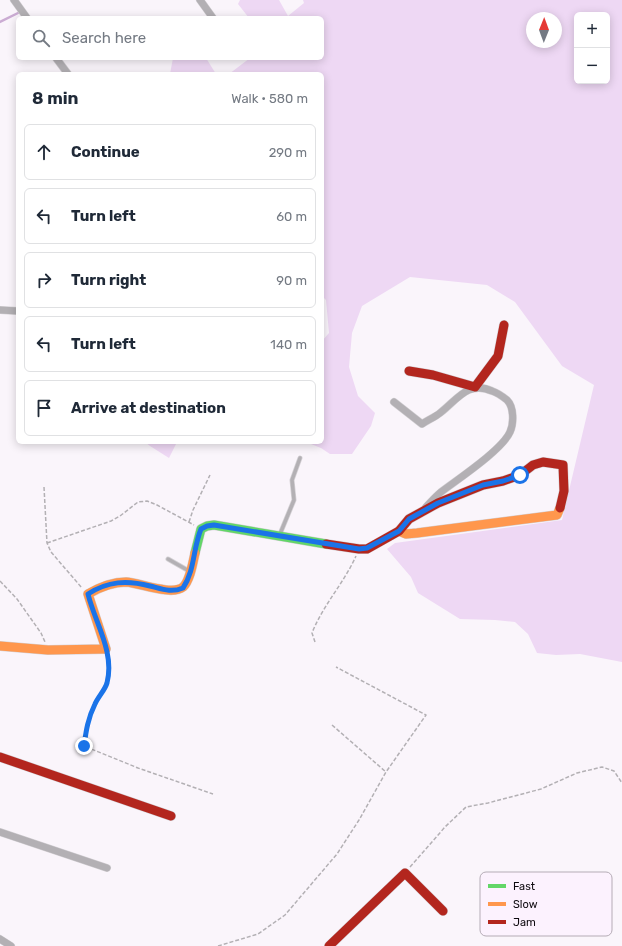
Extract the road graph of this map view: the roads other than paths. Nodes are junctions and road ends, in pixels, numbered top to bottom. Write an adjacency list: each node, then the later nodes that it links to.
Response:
1 (14, 0): 3 (street)
2 (200, 0): 4 (street)
3 (26, 16)
4 (212, 16)
5 (58, 60): 6 (street)
6 (66, 72)
7 (0, 310): 8 (street)
8 (16, 311)
9 (504, 325): 11 (street)
10 (409, 371): 11 (street)
11 (475, 387): 12 (street); 14 (street)
12 (394, 402)
13 (300, 458): 16 (lane)
14 (421, 512): 15 (street); 15 (street)
15 (399, 531): 16 (street)
16 (279, 535): 18 (street)
17 (168, 559): 18 (lane)
18 (190, 572): 19 (street)
19 (0, 646)
20 (0, 757): 21 (street)
21 (171, 816)
22 (0, 832): 23 (street)
23 (107, 868)
24 (443, 911): 27 (street)
25 (0, 939): 26 (street)
26 (11, 946)
27 (328, 946)

